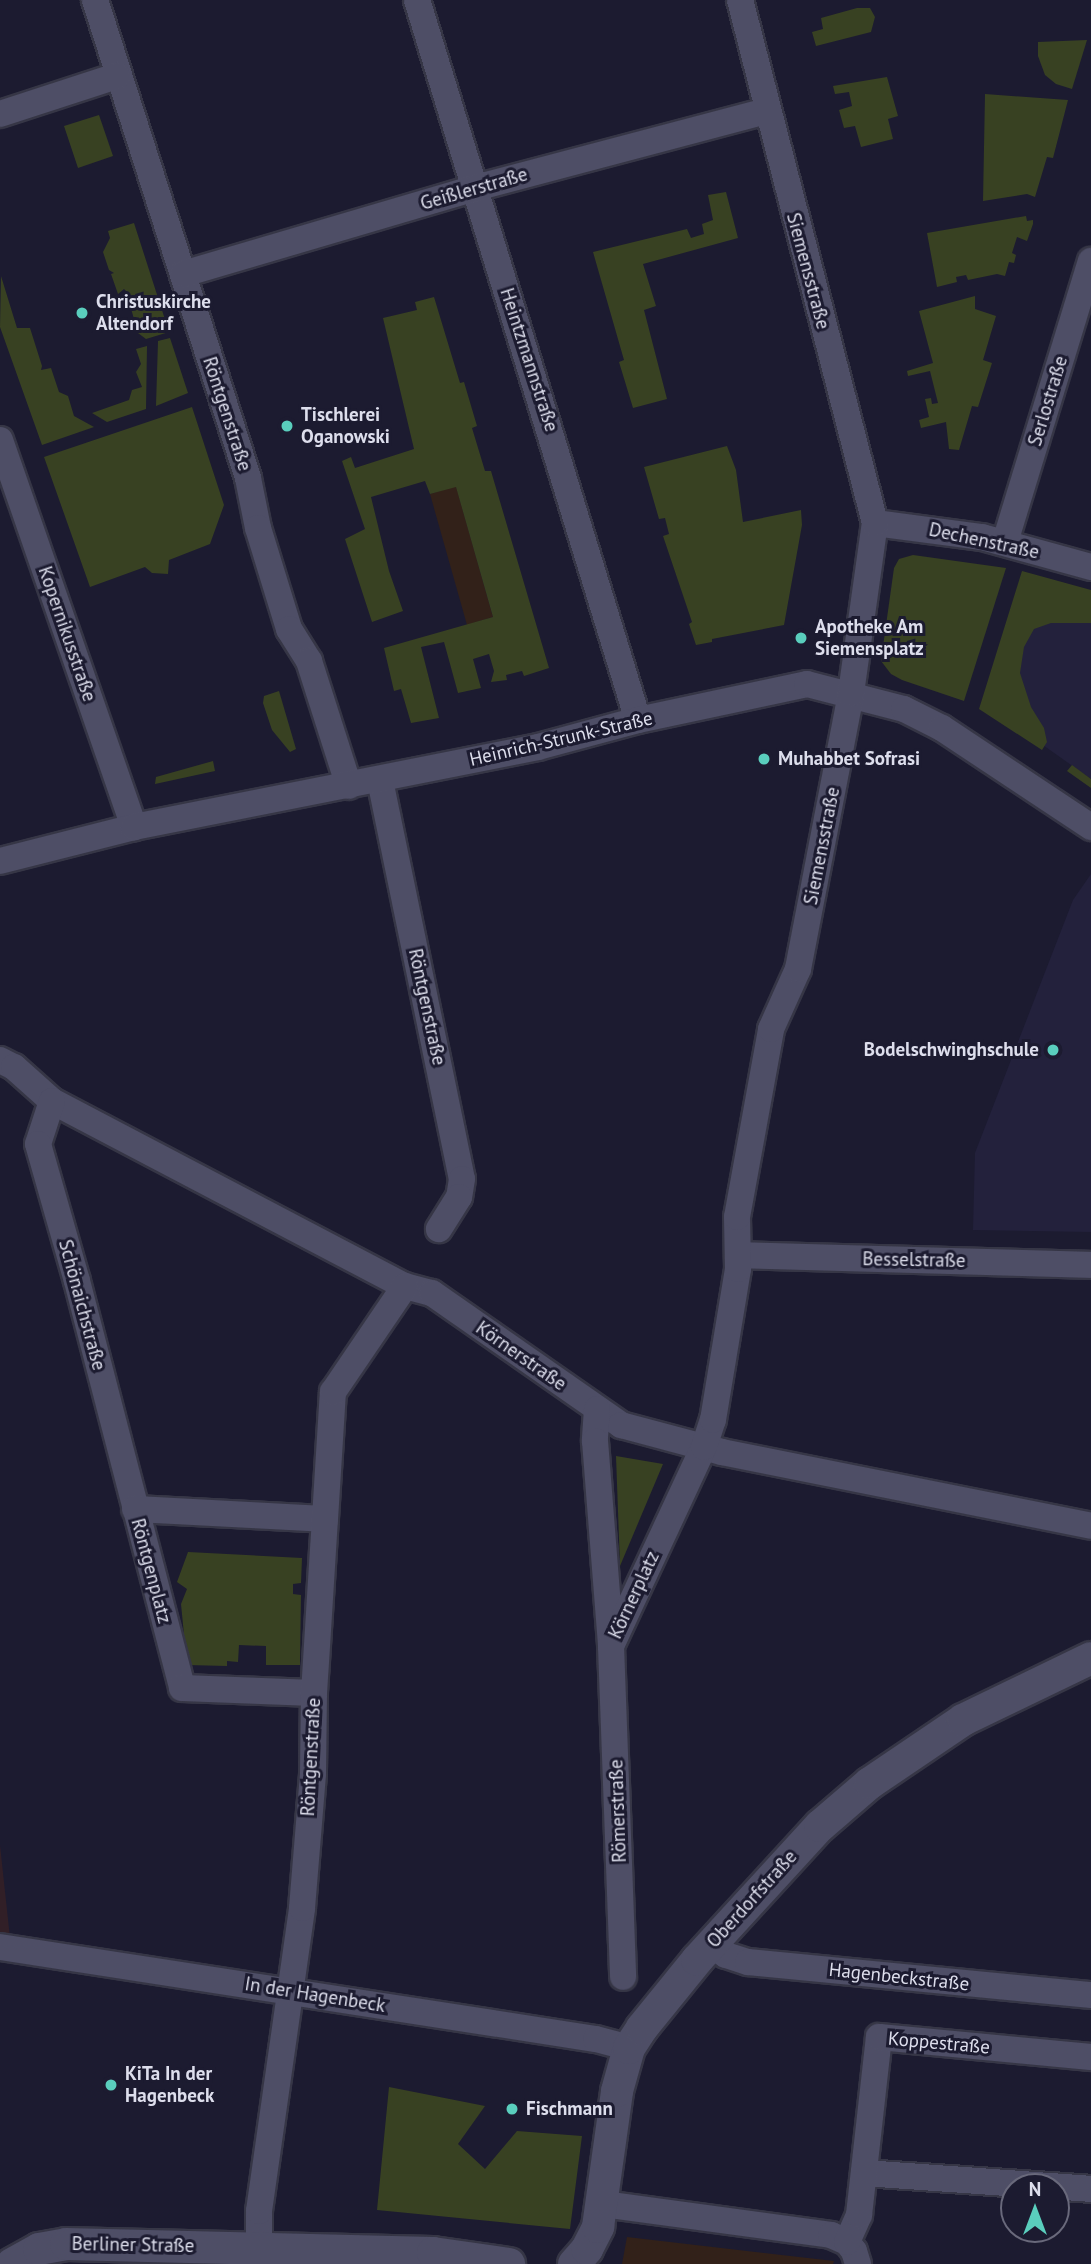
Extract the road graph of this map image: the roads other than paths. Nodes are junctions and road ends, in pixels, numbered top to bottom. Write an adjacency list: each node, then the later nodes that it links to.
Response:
1 (95, 0): 4 (street, Röntgenstraße)
2 (417, 0): 7 (street, Heintzmannstraße)
3 (740, 0): 5 (street, Siemensstraße)
4 (117, 76): 6 (street); 9 (street, Röntgenstraße)
5 (767, 111): 7 (street, Geißlerstraße); 11 (street, Siemensstraße)
6 (0, 114)
7 (475, 188): 9 (street, Geißlerstraße); 15 (street, Heintzmannstraße)
8 (1091, 261): 12 (street, Serlostraße)
9 (183, 274): 17 (street, Röntgenstraße)
10 (0, 440): 18 (street, Kopernikusstraße)
11 (875, 523): 12 (street, Dechenstraße); 14 (street, Siemensstraße)
12 (1006, 542): 13 (street, Dechenstraße)
13 (1091, 567)
14 (851, 693): 15 (street, Heinrich-Strunk-Straße); 19 (street, Heinrich-Strunk-Straße); 24 (street, Siemensstraße)
15 (638, 720): 16 (street, Heinrich-Strunk-Straße)
16 (380, 780): 17 (street, Heinrich-Strunk-Straße); 23 (street, Röntgenstraße)
17 (349, 786): 18 (street, Heinrich-Strunk-Straße)
18 (134, 827): 20 (street, Heinrich-Strunk-Straße)
19 (1091, 827)
20 (0, 861)
21 (0, 1060): 22 (street, Körnerstraße)
22 (52, 1101): 26 (street, Körnerstraße); 29 (street, Schönaichstraße)
23 (439, 1229)
24 (737, 1255): 25 (street, Besselstraße); 28 (street, Siemensstraße)
25 (1091, 1265)
26 (405, 1286): 27 (street, Körnerstraße); 30 (street, Röntgenstraße)
27 (597, 1409): 28 (street, Körnerstraße); 32 (street, Körnerplatz)
28 (704, 1447): 31 (street, Körnerstraße); 32 (street, Körnerplatz)
29 (135, 1509): 30 (street, Röntgenplatz); 34 (street, Röntgenplatz)
30 (325, 1519): 34 (street, Röntgenstraße)
31 (1091, 1526)
32 (611, 1646): 37 (street, Römerstraße)
33 (1091, 1658): 35 (street, Oberdorfstraße)
34 (314, 1693): 38 (street, Röntgenstraße)
35 (711, 1945): 39 (street, Hagenbeckstraße); 40 (street, Oberdorfstraße)
36 (0, 1947): 38 (street, In der Hagenbeck)
37 (624, 1977)
38 (291, 1991): 40 (street, In der Hagenbeck); 45 (street, Röntgenstraße)
39 (1091, 1995)
40 (629, 2048): 44 (street, Oberdorfstraße)
41 (1091, 2057): 42 (street, Koppestraße)
42 (864, 2173): 43 (street); 46 (street, Koppestraße)
43 (1091, 2189)
44 (603, 2204): 46 (street, Koppestraße); 49 (street, Oberdorfstraße)
45 (259, 2248): 47 (street, Berliner Straße); 48 (street, Berliner Straße)
46 (853, 2253)
47 (12, 2264)
48 (509, 2264)
49 (574, 2264)

